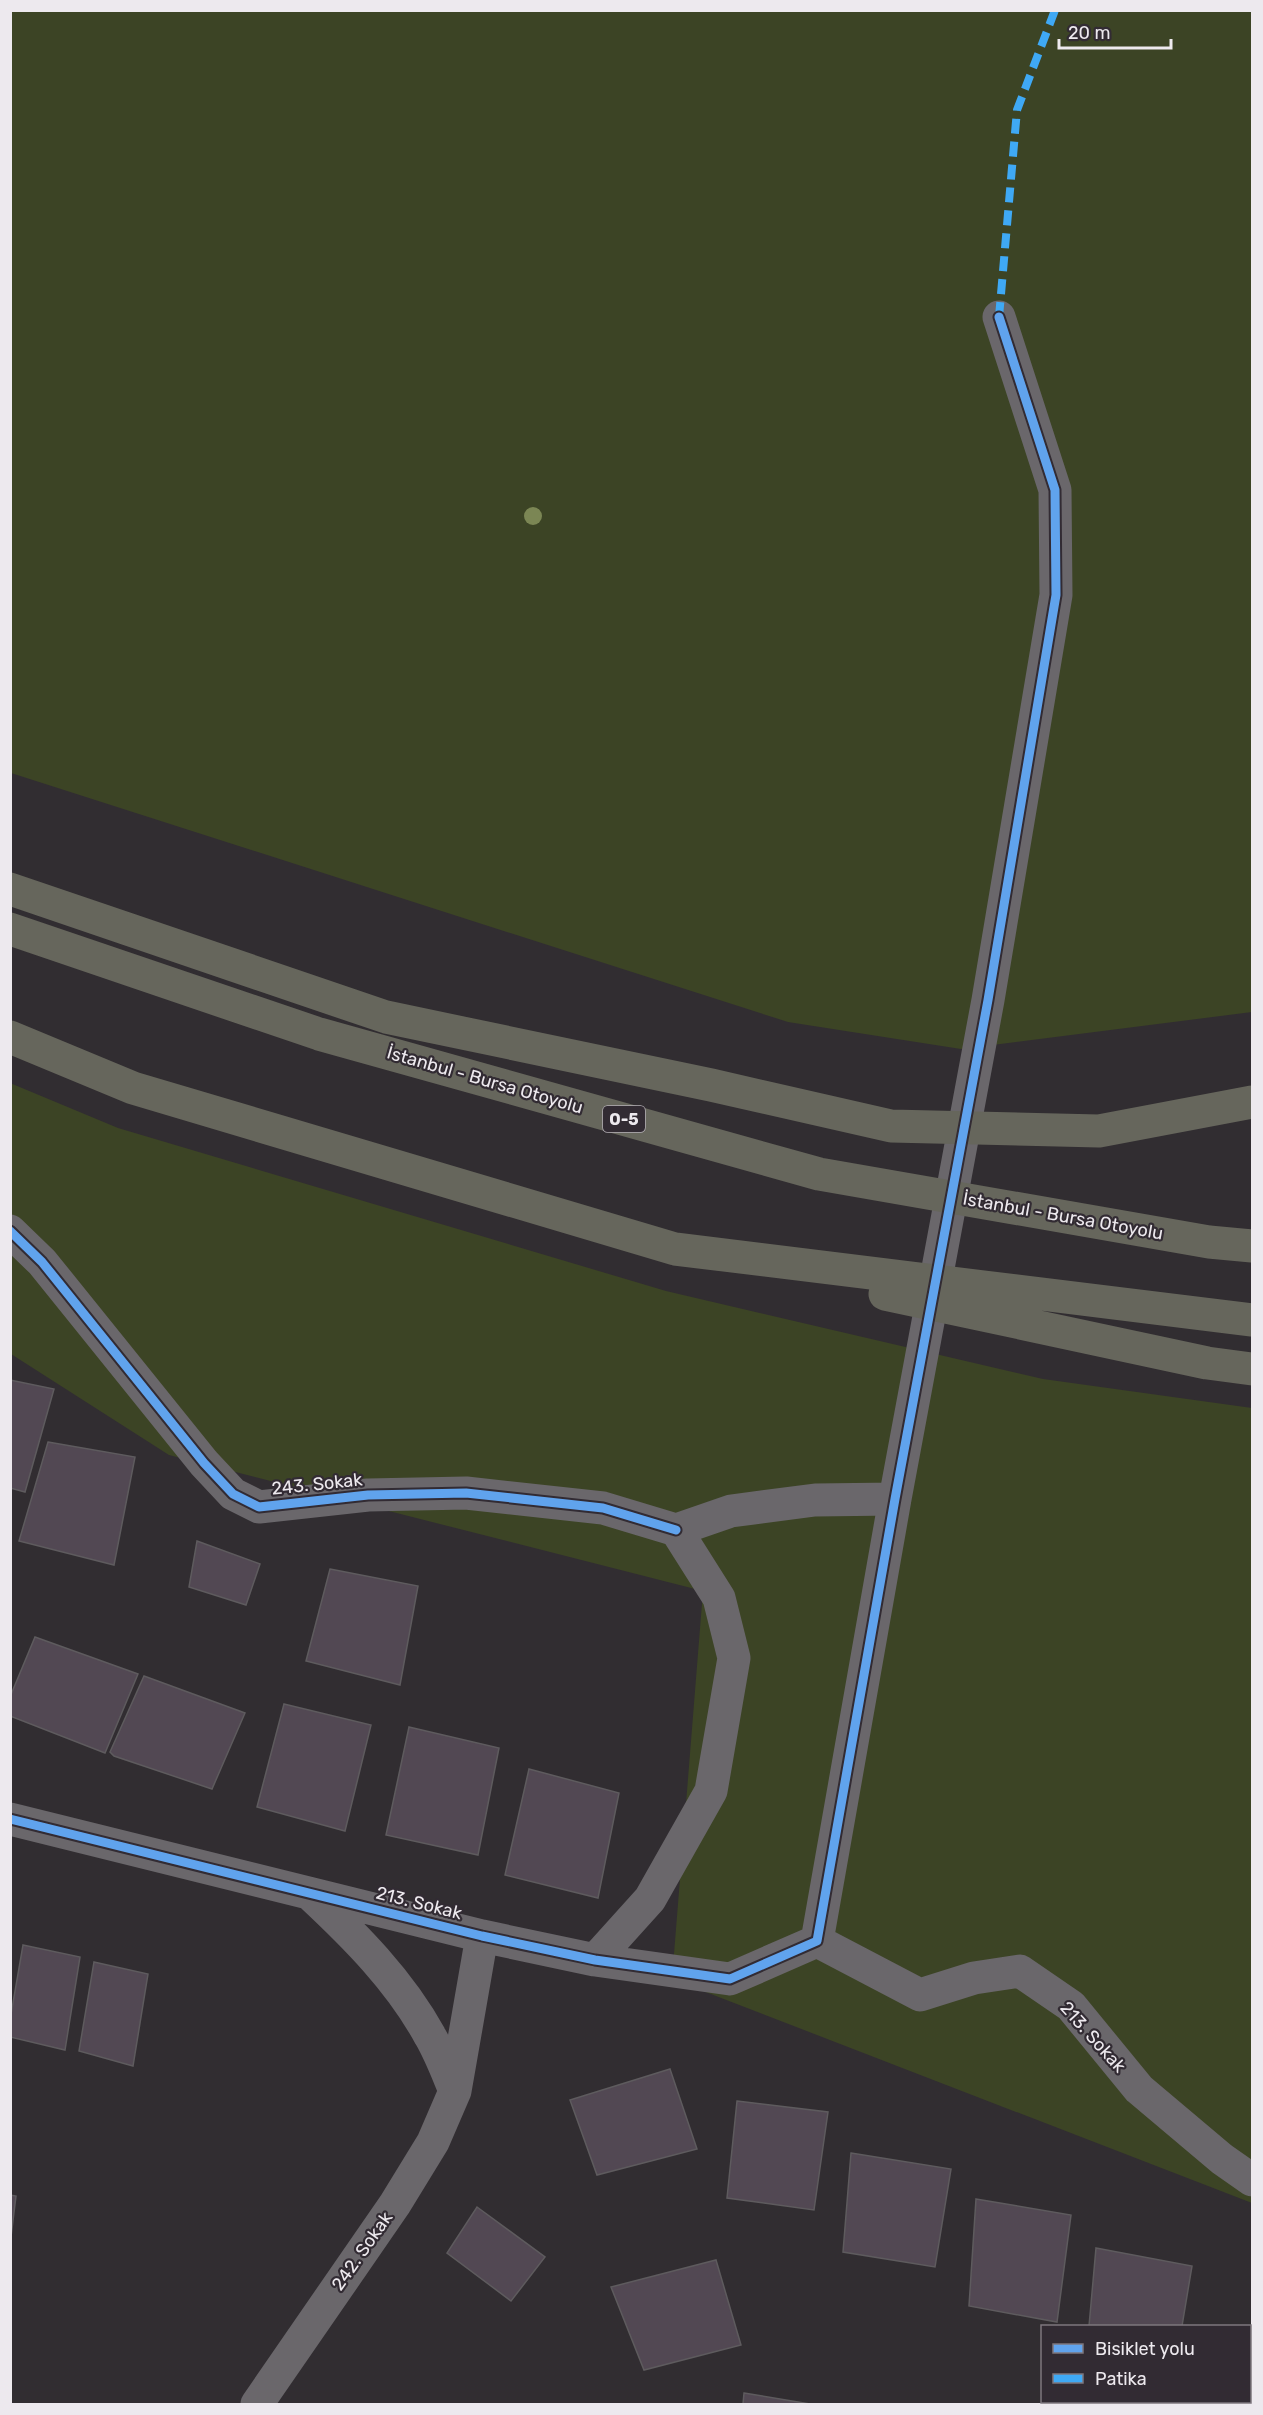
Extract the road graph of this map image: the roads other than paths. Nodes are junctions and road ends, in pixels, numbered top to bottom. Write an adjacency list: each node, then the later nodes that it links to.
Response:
1 (999, 317): 11 (street)
2 (10, 889): 5 (highway)
3 (10, 929): 7 (highway, İstanbul - Bursa Otoyolu / O-5)
4 (10, 1037): 8 (highway)
5 (1252, 1102)
6 (10, 1231): 12 (street, 243. Sokak)
7 (1252, 1246)
8 (675, 1249): 9 (highway); 10 (highway)
9 (1252, 1320)
10 (1252, 1369)
11 (895, 1499): 12 (street); 16 (street)
12 (676, 1530): 17 (street)
13 (10, 1820): 14 (street, 213. Sokak)
14 (308, 1892): 15 (street, 213. Sokak); 18 (street)
15 (482, 1936): 17 (street, 213. Sokak); 18 (street, 242. Sokak)
16 (816, 1941): 17 (street, 213. Sokak); 19 (street, 213. Sokak)
17 (595, 1960)
18 (455, 2091): 20 (street, 242. Sokak)
19 (1252, 2180)
20 (257, 2404)

